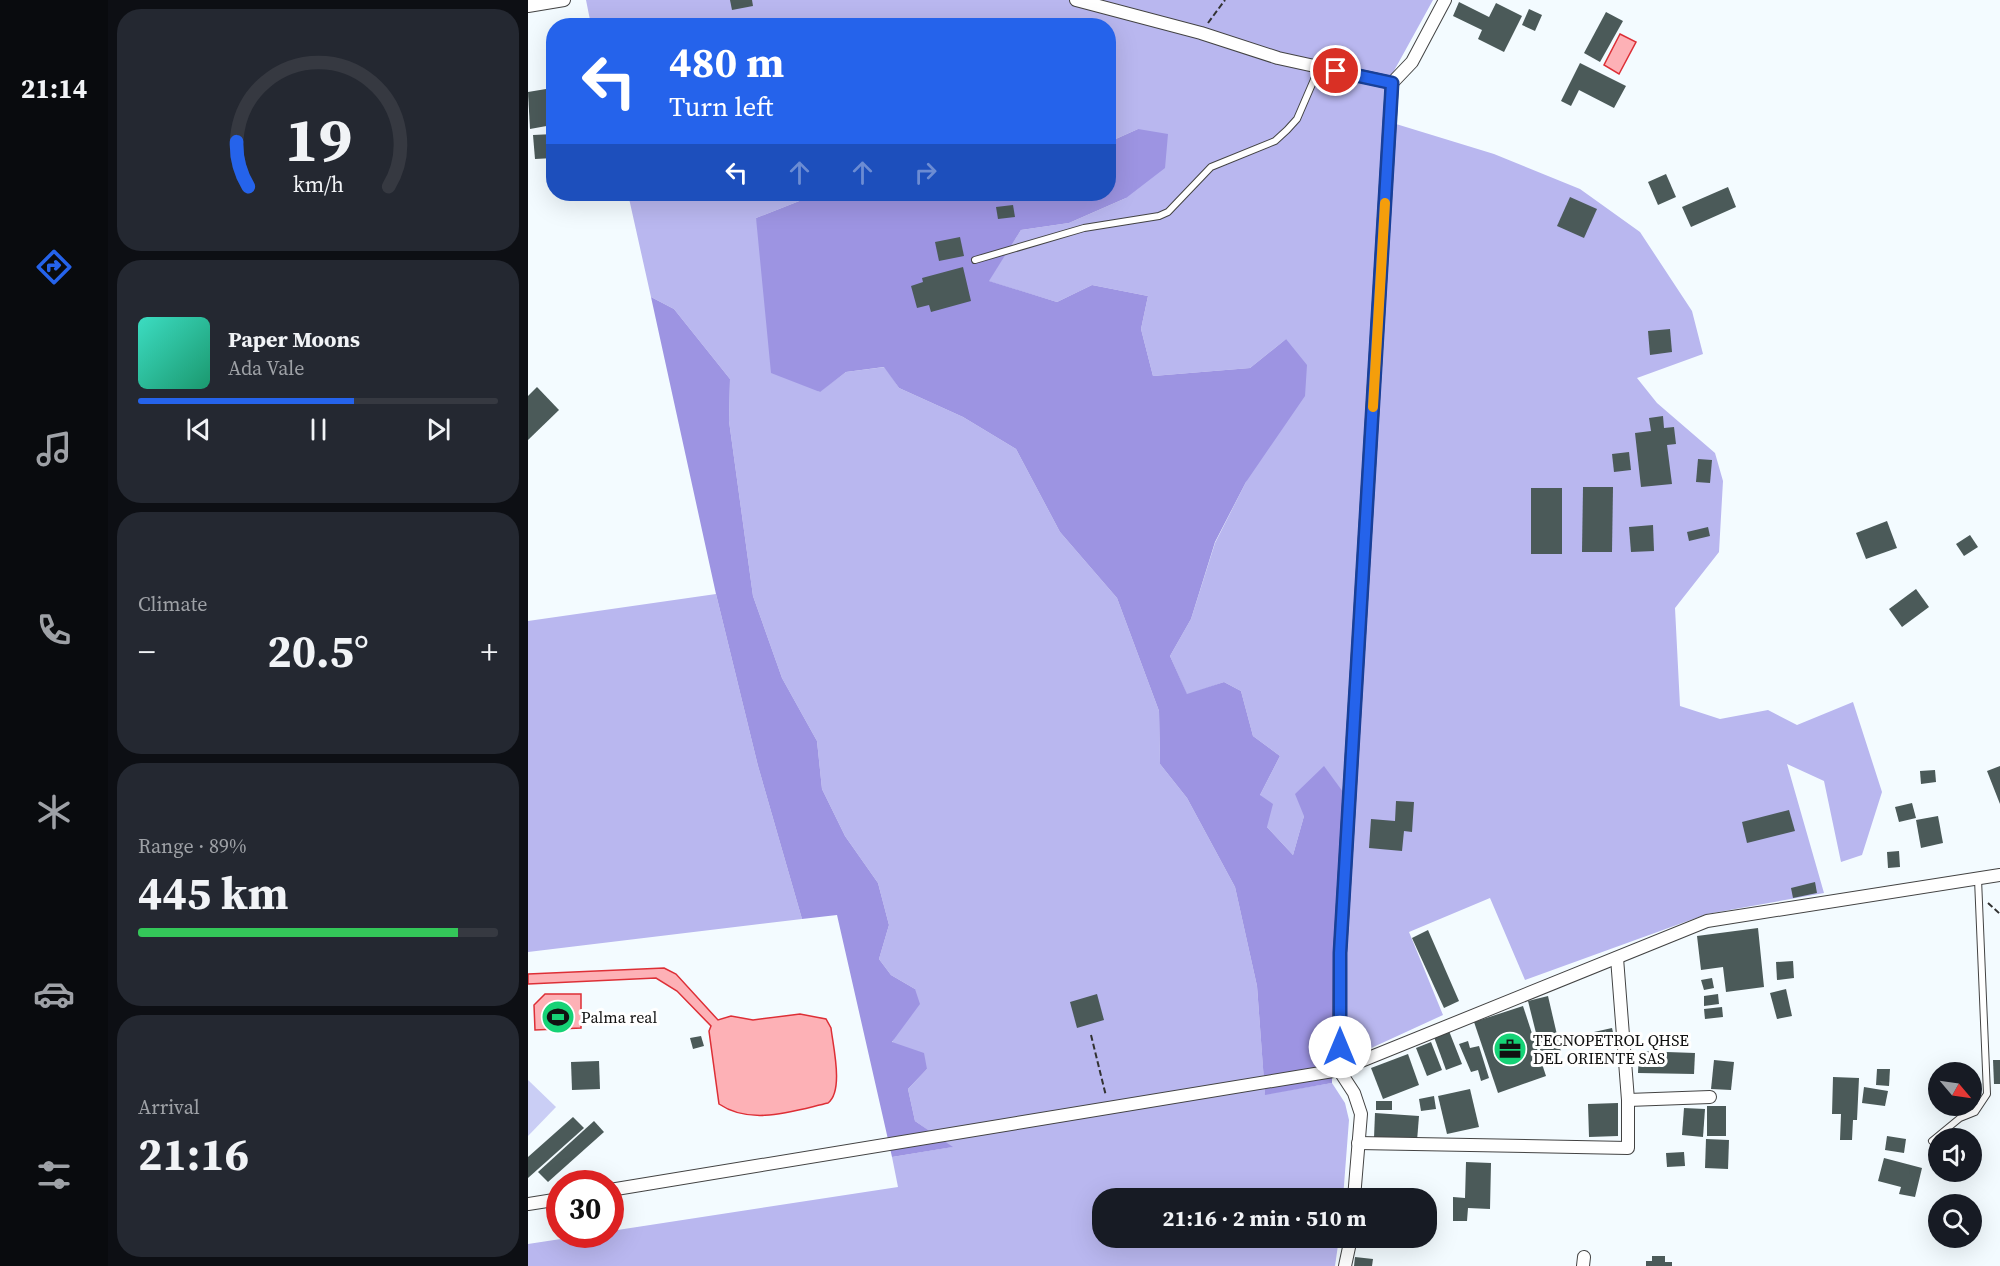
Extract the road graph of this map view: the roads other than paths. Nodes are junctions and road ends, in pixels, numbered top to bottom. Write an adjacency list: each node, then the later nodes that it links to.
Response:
1 (564, 0): 4 (street)
2 (1076, 0): 5 (street)
3 (1445, 0): 6 (street)
4 (528, 6)
5 (1319, 68): 6 (street); 7 (lane)
6 (1392, 83): 11 (street)
7 (975, 260)
8 (2000, 875): 9 (street)
9 (1978, 879): 10 (street); 14 (lane)
10 (1617, 958): 11 (street); 13 (street)
11 (1339, 1070): 15 (street); 16 (street)
12 (1710, 1097): 13 (street)
13 (1628, 1100): 15 (street)
14 (1948, 1128)
15 (1358, 1143): 17 (street)
16 (624, 1188)
17 (1355, 1188)
18 (546, 1201): 19 (street)
19 (528, 1204)
20 (1350, 1248): 21 (street)
21 (1345, 1266)

